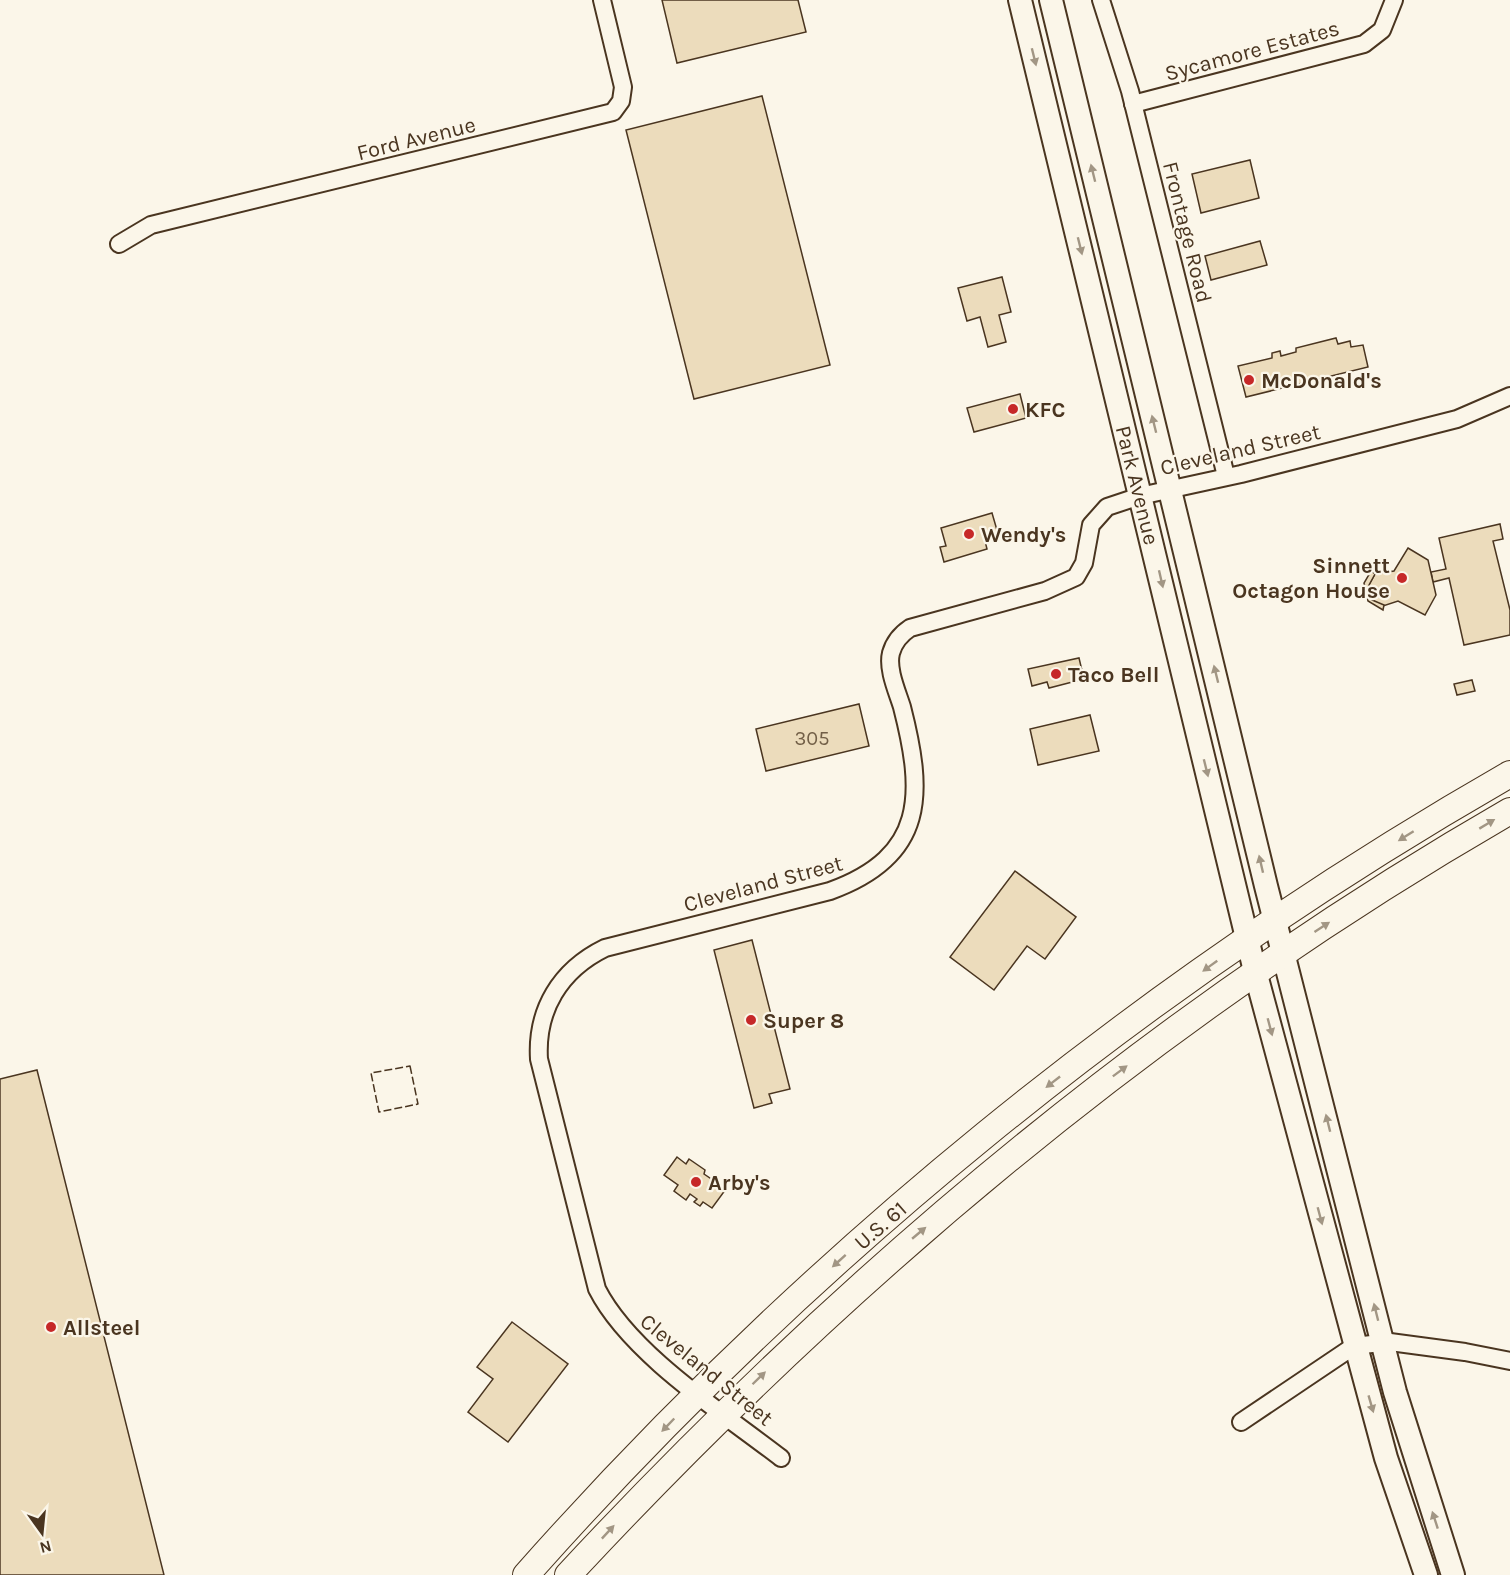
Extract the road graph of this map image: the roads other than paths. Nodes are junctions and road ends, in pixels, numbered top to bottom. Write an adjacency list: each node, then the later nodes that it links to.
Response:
1 (602, 0): 7 (street, Ford Avenue)
2 (1020, 0): 11 (main road, Park Avenue, one-way to 11)
3 (1051, 0): 10 (main road, Park Avenue, one-way to 3)
4 (1101, 0): 6 (street, Frontage Road)
5 (1394, 0): 6 (street, Sycamore Estates)
6 (1133, 104): 9 (street, Frontage Road)
7 (119, 244)
8 (1510, 396): 9 (street, Cleveland Street)
9 (1226, 476): 10 (street, Cleveland Street)
10 (1171, 489): 11 (street, Cleveland Street); 14 (main road, Park Avenue, one-way to 10)
11 (1140, 496): 15 (main road, Park Avenue, one-way to 15); 21 (street, Cleveland Street)
12 (1510, 774): 14 (highway, U.S. 61, one-way to 14)
13 (1510, 811): 16 (highway, U.S. 61, one-way to 13)
14 (1275, 921): 15 (highway, U.S. 61); 16 (main road, Park Avenue)
15 (1248, 939): 17 (main road, Park Avenue); 21 (highway, U.S. 61, one-way to 21)
16 (1285, 952): 17 (highway, U.S. 61); 18 (main road, Park Avenue, one-way to 16)
17 (1255, 971): 19 (main road, Park Avenue, one-way to 19); 22 (highway, U.S. 61, one-way to 17)
18 (1384, 1342): 19 (street); 20 (street); 28 (main road, Park Avenue, one-way to 18)
19 (1354, 1346): 23 (street); 27 (main road, Park Avenue, one-way to 27)
20 (1510, 1361)
21 (698, 1394): 22 (street, Cleveland Street); 25 (highway, U.S. 61, one-way to 25)
22 (723, 1413): 24 (street, Cleveland Street); 26 (highway, U.S. 61, one-way to 22)
23 (1241, 1422)
24 (781, 1458)
25 (526, 1575)
26 (568, 1575)
27 (1426, 1575)
28 (1453, 1575)

